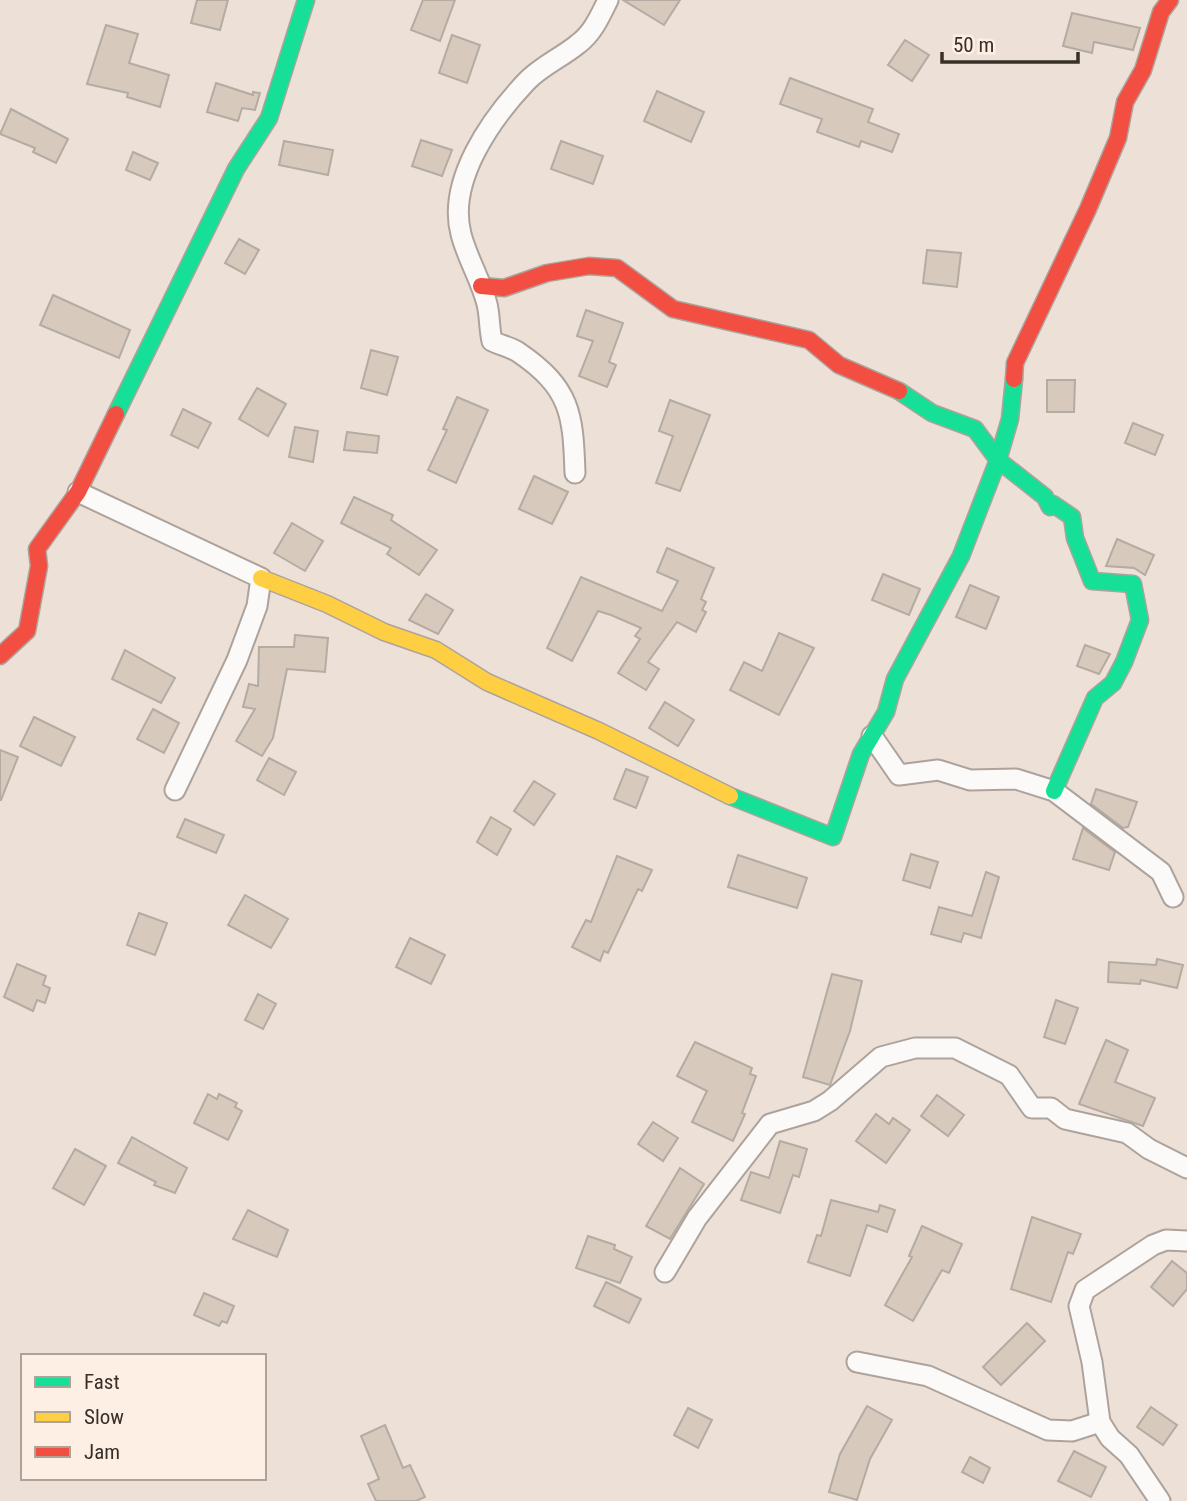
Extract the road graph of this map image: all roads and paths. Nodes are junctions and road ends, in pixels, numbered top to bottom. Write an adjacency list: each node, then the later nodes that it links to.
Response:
1 (306, 0): 7 (street)
2 (608, 0): 4 (street)
3 (1170, 0): 5 (street)
4 (481, 286): 5 (street); 6 (street)
5 (998, 460): 10 (street); 12 (street)
6 (575, 473)
7 (78, 492): 8 (street); 9 (street)
8 (261, 578): 10 (street); 11 (street)
9 (0, 656)
10 (872, 736): 12 (street)
11 (175, 790)
12 (1054, 791): 13 (street)
13 (1173, 897)
14 (1187, 1168): 16 (street)
15 (1187, 1241): 18 (street)
16 (665, 1272)
17 (857, 1362): 18 (street)
18 (1100, 1422): 19 (street)
19 (1160, 1501)

